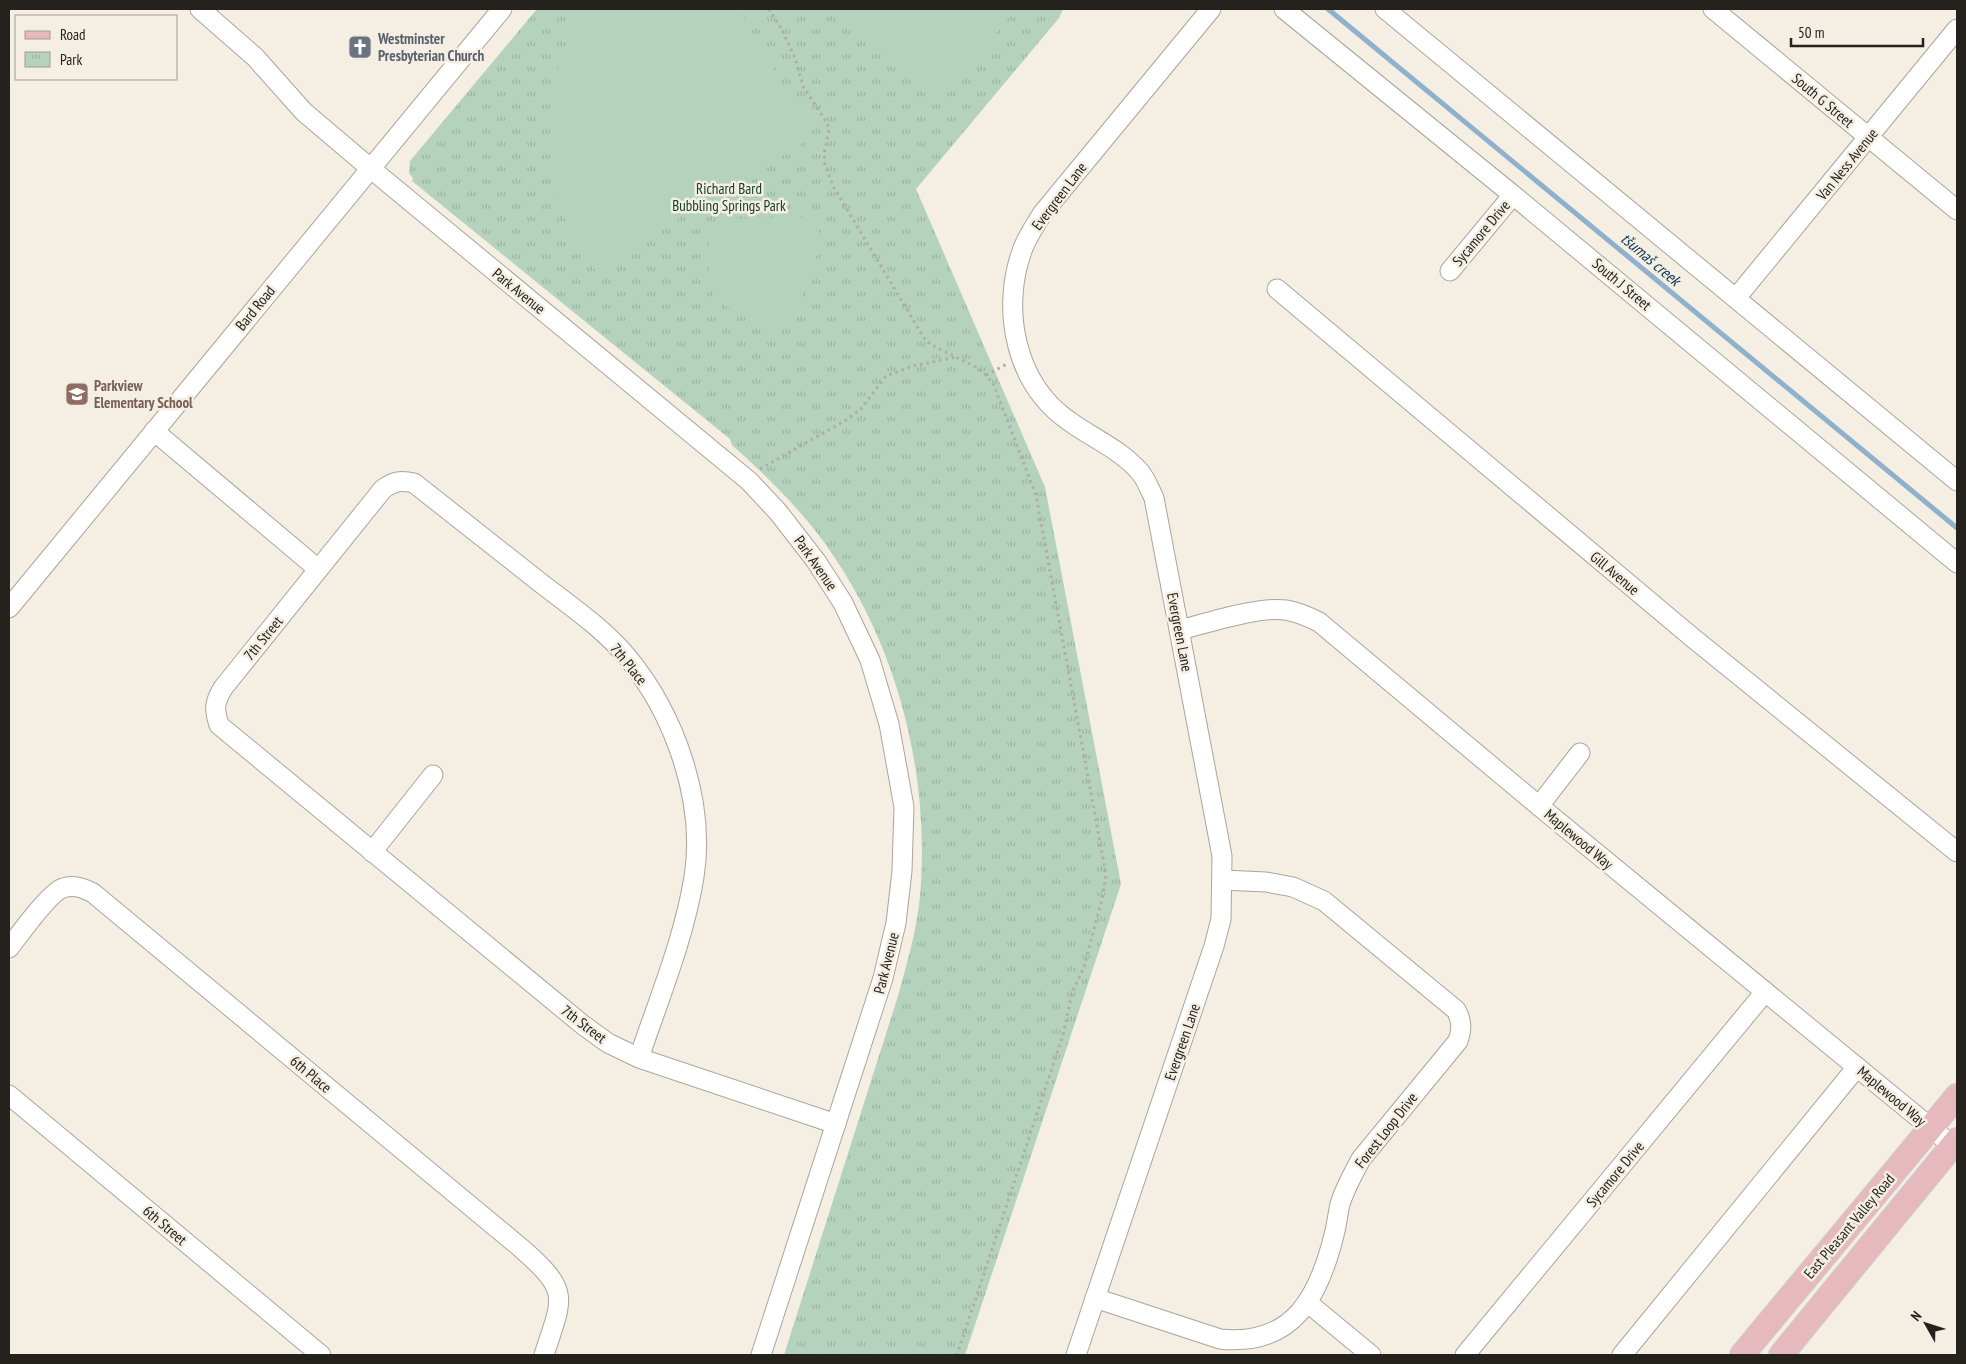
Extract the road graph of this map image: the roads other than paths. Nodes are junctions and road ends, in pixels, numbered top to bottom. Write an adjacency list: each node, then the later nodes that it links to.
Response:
1 (502, 9): 9 (street, Bard Road)
2 (1210, 9): 20 (street, Evergreen Lane)
3 (1284, 9): 10 (street, South J Street)
4 (1384, 9): 14 (street)
5 (1713, 9): 8 (street, South G Street)
6 (204, 10): 9 (street, Park Avenue)
7 (1957, 29): 8 (street, Van Ness Avenue)
8 (1868, 137): 11 (street, South G Street); 14 (street, Van Ness Avenue)
9 (370, 168): 15 (street, Bard Road); 33 (street, Park Avenue)
10 (1513, 194): 12 (street, Sycamore Drive); 17 (street, South J Street)
11 (1957, 210)
12 (1450, 271)
13 (1277, 289): 25 (street, Gill Avenue)
14 (1736, 298): 16 (street)
15 (154, 431): 18 (street); 19 (street, Bard Road)
16 (1957, 481)
17 (1957, 563)
18 (318, 569): 24 (street, 7th Street); 29 (street, 7th Place)
19 (9, 608)
20 (1180, 630): 23 (street, Maplewood Way); 26 (street, Evergreen Lane)
21 (1580, 753): 23 (street)
22 (433, 775): 24 (street)
23 (1539, 806): 28 (street, Maplewood Way)
24 (372, 852): 29 (street, 7th Street)
25 (1957, 852)
26 (1223, 880): 36 (street, Evergreen Lane); 37 (street, Forest Loop Drive)
27 (9, 948): 39 (street, 6th Place)
28 (1765, 992): 30 (street, Maplewood Way); 43 (street, Sycamore Drive)
29 (640, 1058): 33 (street, 7th Street)
30 (1857, 1067): 34 (street, Maplewood Way); 44 (street)
31 (9, 1095): 38 (street, 6th Street)
32 (1957, 1096): 34 (main road, East Pleasant Valley Road)
33 (836, 1124): 40 (street, Park Avenue)
34 (1930, 1128): 35 (street, Maplewood Way); 45 (main road, East Pleasant Valley Road)
35 (1955, 1143): 46 (main road, East Pleasant Valley Road)
36 (1095, 1298): 37 (street, Forest Loop Drive); 41 (street, Evergreen Lane)
37 (1308, 1303): 42 (street)
38 (321, 1355)
39 (544, 1355)
40 (761, 1355)
41 (1076, 1355)
42 (1371, 1355)
43 (1465, 1355)
44 (1622, 1355)
45 (1742, 1355)
46 (1781, 1355)

